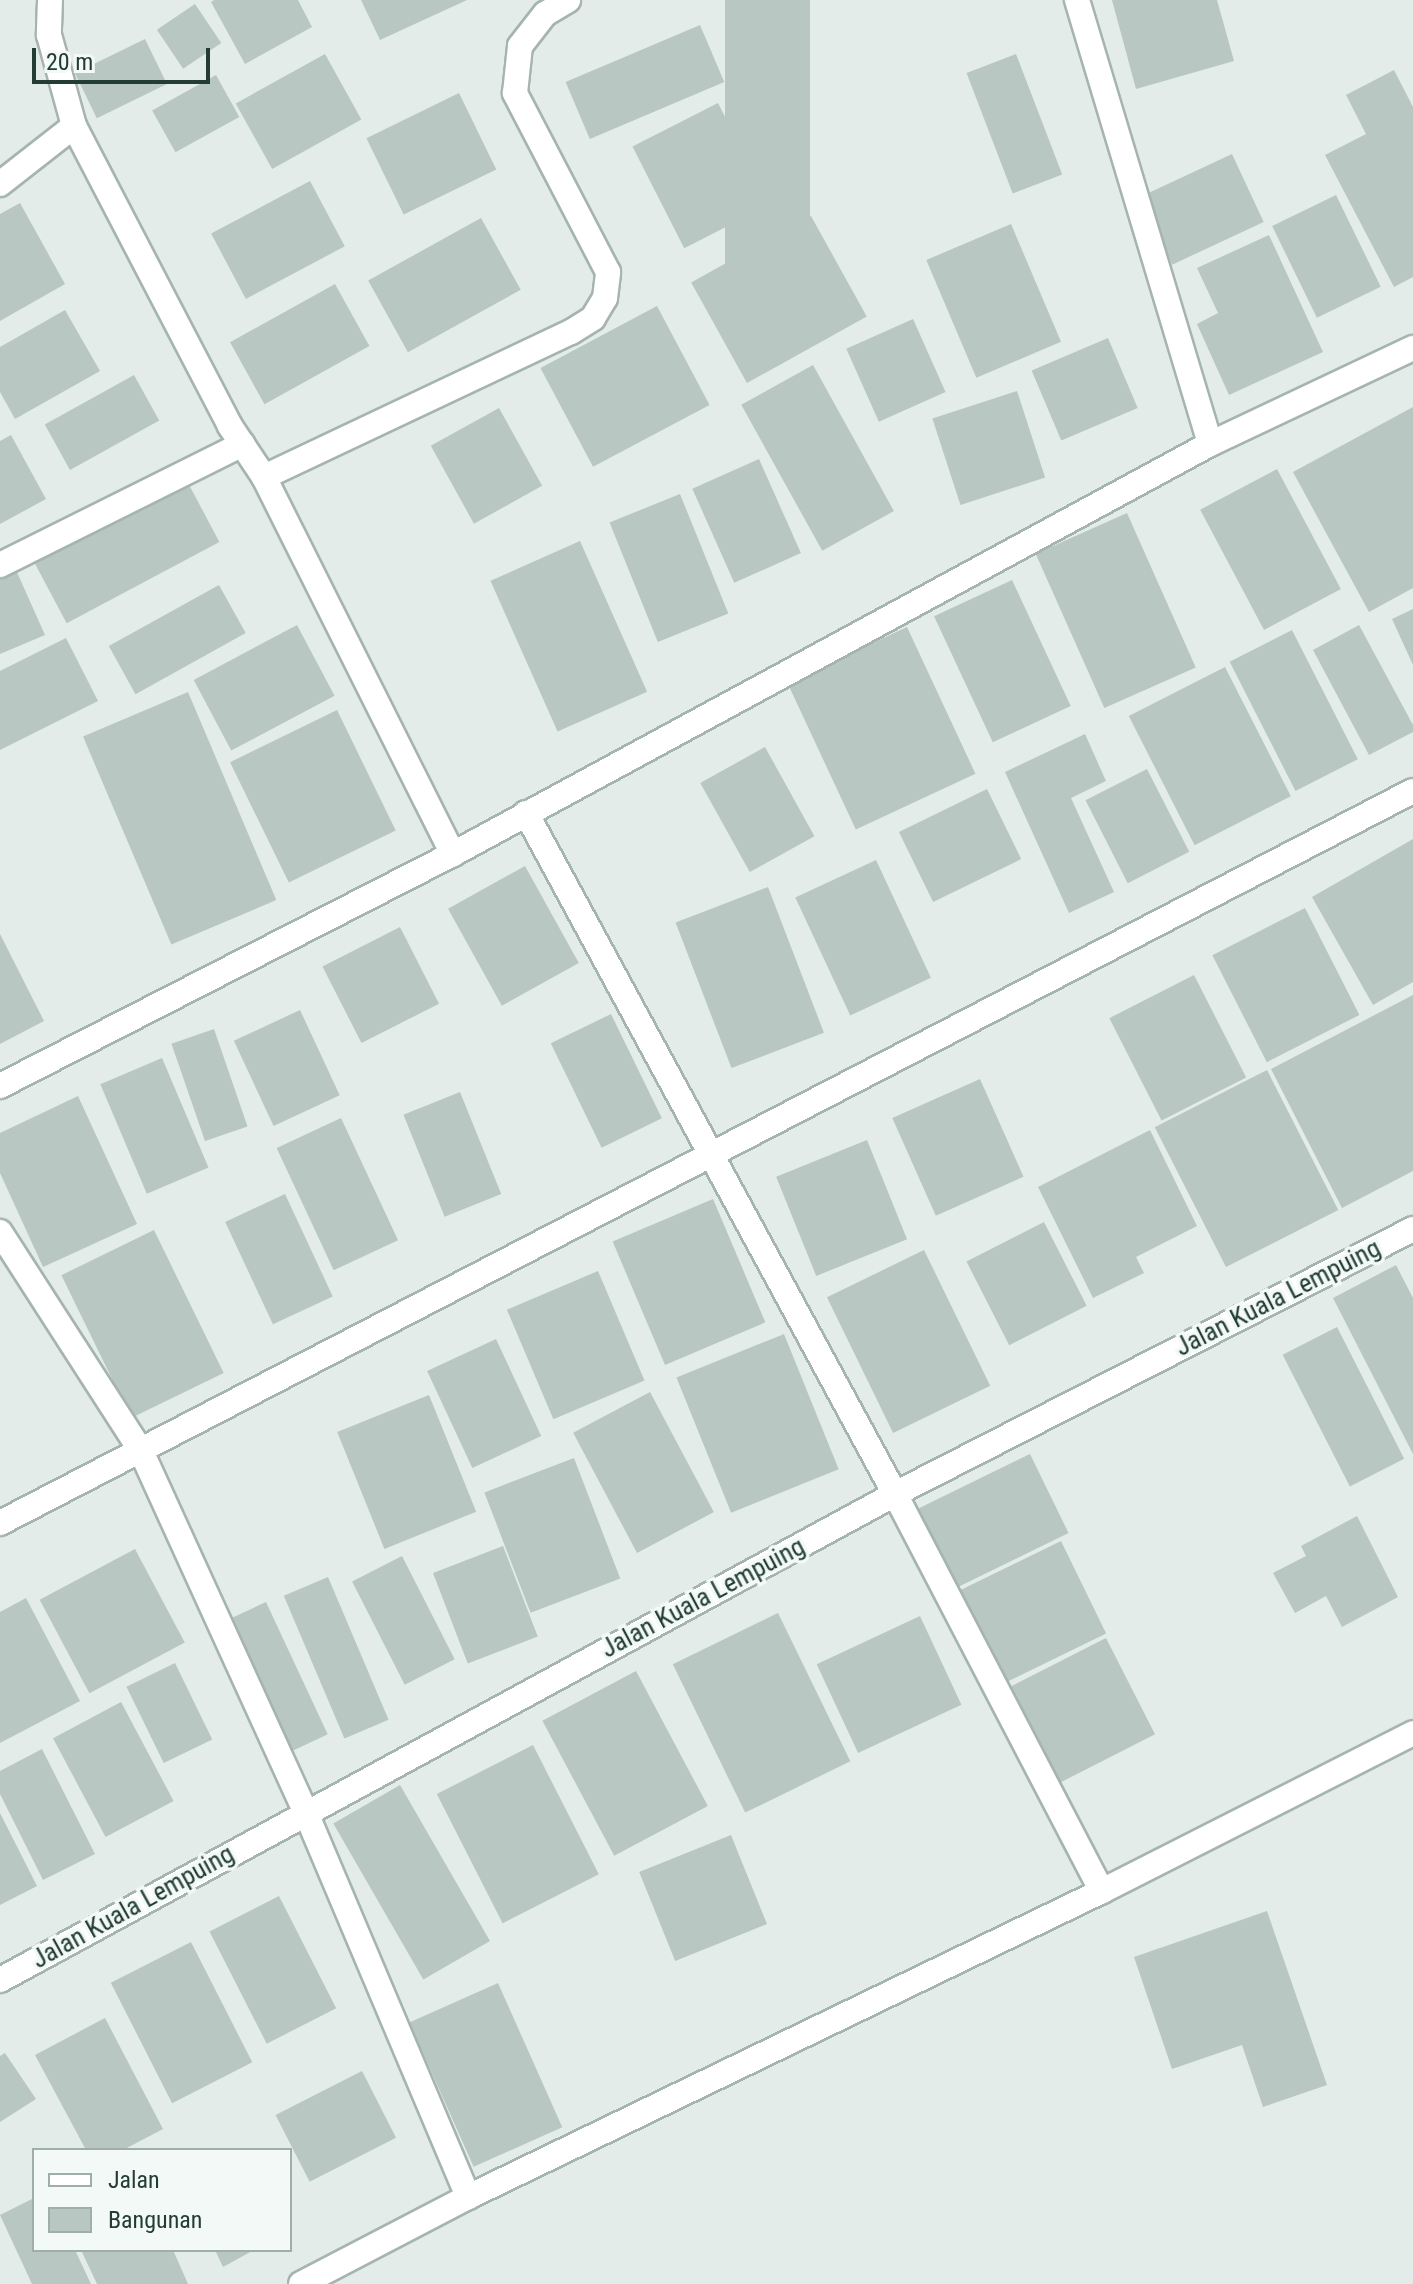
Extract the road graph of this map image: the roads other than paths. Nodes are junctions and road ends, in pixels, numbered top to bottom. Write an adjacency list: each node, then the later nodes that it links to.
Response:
1 (50, 0): 4 (street)
2 (568, 0): 9 (street)
3 (1077, 0): 8 (street)
4 (74, 126): 5 (street); 7 (street)
5 (0, 184)
6 (1413, 348): 8 (street)
7 (243, 444): 9 (street); 10 (street)
8 (1210, 444): 12 (street)
9 (264, 477): 13 (street)
10 (0, 565)
11 (1413, 791): 15 (street)
12 (526, 813): 13 (street); 15 (street)
13 (453, 854): 14 (street)
14 (0, 1086)
15 (710, 1158): 18 (street); 19 (street)
16 (1413, 1229): 19 (street, Jalan Kuala Lempuing)
17 (0, 1232): 18 (street)
18 (141, 1451): 20 (street); 22 (street)
19 (895, 1494): 22 (street, Jalan Kuala Lempuing); 23 (street)
20 (0, 1523)
21 (1413, 1733): 23 (street)
22 (306, 1813): 24 (street, Jalan Kuala Lempuing); 25 (street)
23 (1102, 1891): 25 (street)
24 (0, 1980)
25 (468, 2197): 26 (street)
26 (301, 2284)

